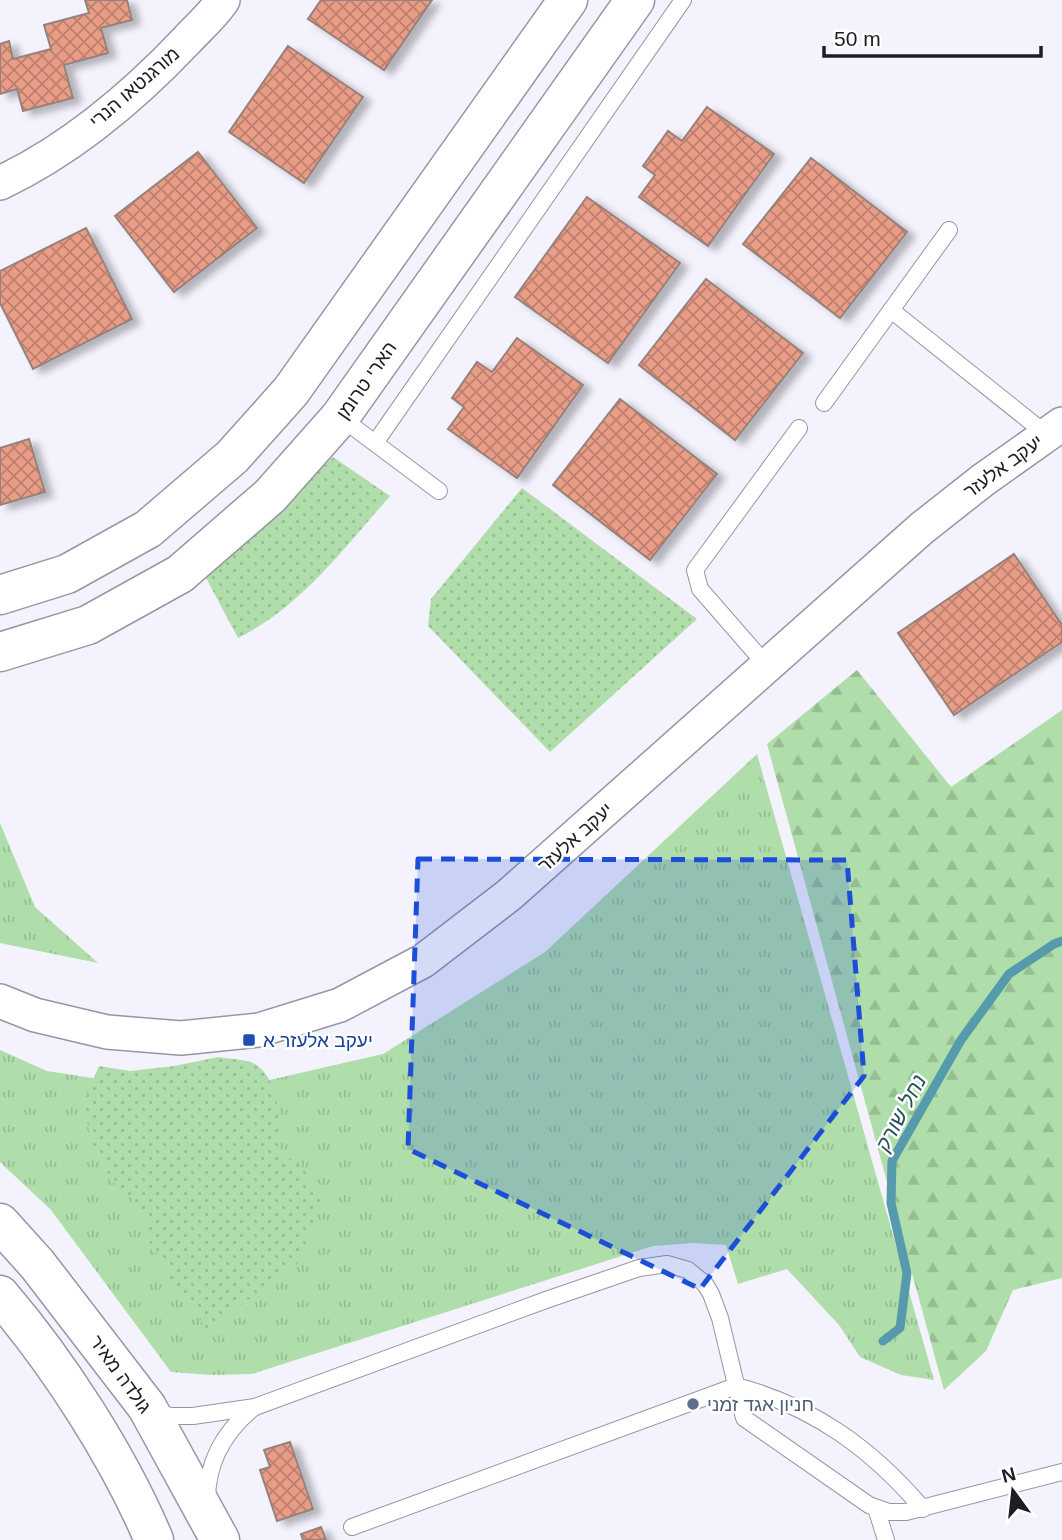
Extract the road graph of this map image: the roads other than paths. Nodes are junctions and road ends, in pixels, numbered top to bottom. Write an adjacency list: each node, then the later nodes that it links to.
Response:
1 (223, 0): 5 (street, מורגנטאו הנרי)
2 (568, 0): 14 (street)
3 (635, 0): 9 (street, הארי טרומן)
4 (683, 0): 12 (lane)
5 (0, 183)
6 (949, 229): 7 (lane)
7 (891, 310): 8 (lane); 11 (lane)
8 (824, 403)
9 (340, 417): 12 (lane); 15 (street, הארי טרומן)
10 (799, 428): 16 (lane)
11 (1054, 429): 16 (street, יעקב אלעזר)
12 (375, 443): 13 (lane)
13 (439, 491)
14 (0, 595)
15 (0, 652)
16 (767, 666): 17 (street, יעקב אלעזר)
17 (0, 1002)
18 (0, 1223): 22 (street, גולדה מאיר)
19 (0, 1295): 28 (street)
20 (736, 1386): 21 (lane); 24 (lane); 25 (lane); 27 (lane)
21 (255, 1406): 22 (lane); 26 (lane)
22 (146, 1407): 26 (street, גולדה מאיר)
23 (1062, 1472): 25 (lane)
24 (876, 1508): 25 (lane); 29 (lane)
25 (923, 1509)
26 (214, 1526)
27 (352, 1527)
28 (154, 1540)
29 (886, 1540)

